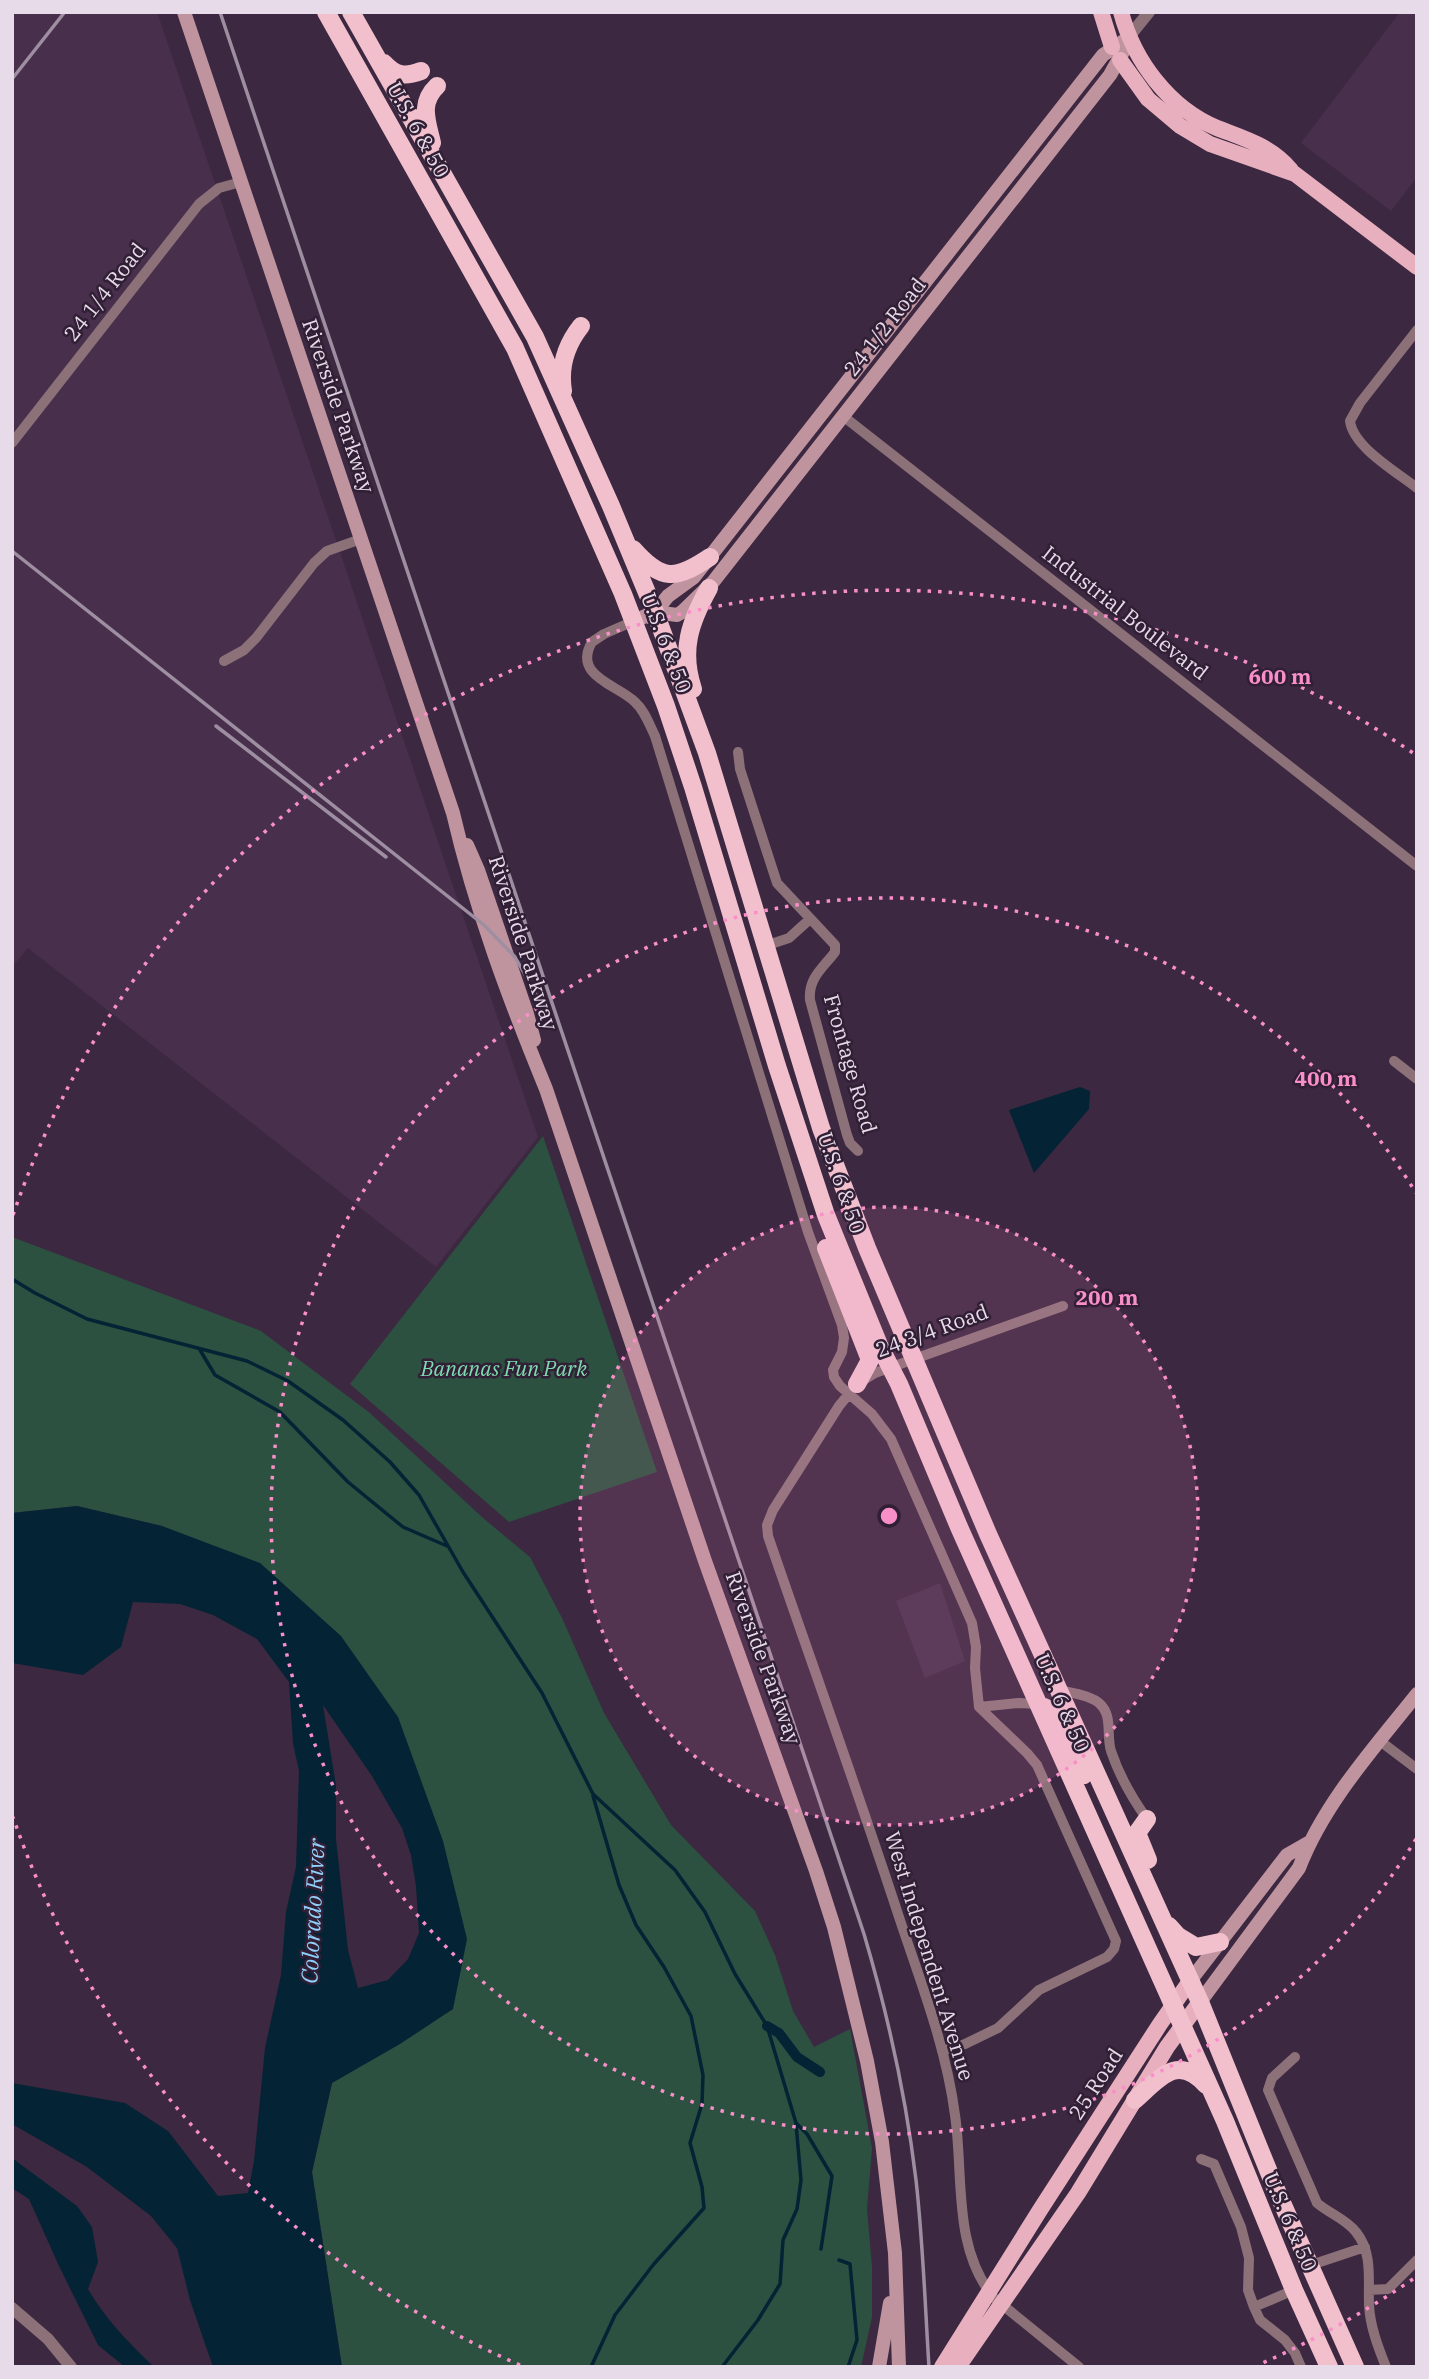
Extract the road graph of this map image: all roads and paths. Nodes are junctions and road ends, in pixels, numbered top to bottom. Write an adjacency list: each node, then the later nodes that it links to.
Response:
1 (184, 12): 14 (main road, Riverside Parkway)
2 (326, 12): 30 (highway, U.S. 6 & 50)
3 (351, 12): 8 (highway, U.S. 6 & 50)
4 (1101, 12): 9 (main road)
5 (1121, 12): 7 (main road)
6 (1149, 12): 7 (street, 24 1/2 Road)
7 (1128, 38): 9 (main road, 24 1/2 Road); 13 (main road)
8 (372, 48): 10 (highway); 12 (highway, U.S. 6 & 50)
9 (1116, 53): 13 (main road); 18 (main road, 24 1/2 Road); 21 (main road, 24 1/2 Road)
10 (421, 71)
11 (437, 86): 12 (highway)
12 (437, 163): 20 (highway, U.S. 6 & 50)
13 (1295, 174): 15 (main road)
14 (241, 182): 22 (street, 24 1/4 Road); 25 (main road, Riverside Parkway)
15 (1417, 267)
16 (581, 326): 20 (highway)
17 (1417, 330): 24 (street)
18 (874, 346): 19 (main road, 24 1/2 Road); 21 (main road)
19 (831, 400): 23 (main road); 27 (main road, 24 1/2 Road)
20 (567, 408): 26 (highway, U.S. 6 & 50)
21 (843, 416): 23 (main road, 24 1/2 Road); 35 (street, Industrial Boulevard)
22 (12, 443)
23 (804, 465): 28 (main road, 24 1/2 Road)
24 (1417, 488)
25 (361, 539): 31 (street); 70 (main road, Riverside Parkway)
26 (625, 541): 27 (highway); 29 (highway, U.S. 6 & 50)
27 (710, 556): 29 (main road, 24 1/2 Road)
28 (709, 588): 29 (main road, 24 1/2 Road); 33 (highway)
29 (655, 612): 30 (main road, 24 1/2 Road); 33 (highway, U.S. 6 & 50)
30 (634, 621): 34 (highway, U.S. 6 & 50); 45 (street)
31 (224, 661)
32 (738, 752): 36 (street, Frontage Road)
33 (707, 753): 37 (highway, U.S. 6 & 50)
34 (693, 787): 37 (highway); 41 (highway, U.S. 6 & 50)
35 (1417, 866)
36 (810, 919): 37 (street); 40 (street, Frontage Road)
37 (765, 946): 43 (highway, U.S. 6 & 50)
38 (1394, 1061): 39 (street)
39 (1417, 1079)
40 (858, 1151)
41 (814, 1180): 43 (highway); 44 (highway, U.S. 6 & 50); 45 (highway)
42 (1063, 1306): 43 (street, 24 3/4 Road)
43 (915, 1355): 44 (street, 24 3/4 Road); 48 (highway, U.S. 6 & 50)
44 (890, 1366): 45 (street, 24 3/4 Road); 47 (highway, U.S. 6 & 50)
45 (853, 1389): 46 (street, 24 3/4 Road); 51 (street)
46 (767, 1525): 63 (street, West Independent Avenue)
47 (959, 1527): 48 (highway); 50 (highway, U.S. 6 & 50)
48 (1059, 1690): 54 (street); 55 (highway, U.S. 6 & 50)
49 (1417, 1694): 52 (main road, 25 Road)
50 (1038, 1704): 51 (street); 55 (highway); 61 (highway, U.S. 6 & 50)
51 (979, 1707): 63 (street)
52 (1380, 1741): 53 (street); 56 (main road, 25 Road)
53 (1417, 1769)
54 (1147, 1819): 57 (highway)
55 (1124, 1835): 57 (highway, U.S. 6 & 50)
56 (1308, 1843): 58 (main road, 25 Road); 60 (main road, 25 Road)
57 (1157, 1907): 58 (highway); 59 (highway, U.S. 6 & 50)
58 (1220, 1942): 59 (main road, 25 Road)
59 (1190, 1981): 60 (highway, U.S. 6 & 50); 61 (main road, 25 Road)
60 (1200, 2002): 62 (main road, 25 Road); 72 (highway, U.S. 6 & 50)
61 (1172, 2006): 62 (highway, U.S. 6 & 50); 80 (main road, 25 Road)
62 (1182, 2027): 65 (main road, 25 Road); 66 (highway, U.S. 6 & 50)
63 (942, 2051): 82 (street, West Independent Avenue)
64 (1295, 2057): 69 (street)
65 (1135, 2101): 66 (highway); 81 (main road, 25 Road)
66 (1225, 2122): 68 (highway, U.S. 6 & 50)
67 (1201, 2160): 75 (street)
68 (1244, 2171): 72 (highway); 73 (highway, U.S. 6 & 50)
69 (1365, 2247): 72 (street); 74 (street)
70 (895, 2253): 78 (main road, Riverside Parkway); 79 (main road, Riverside Parkway)
71 (1417, 2260): 74 (street)
72 (1311, 2265): 86 (highway, U.S. 6 & 50)
73 (1294, 2290): 75 (street); 84 (highway, U.S. 6 & 50); 85 (highway)
74 (1369, 2290): 87 (street)
75 (1254, 2307): 83 (street)
76 (12, 2308): 77 (street)
77 (71, 2367)
78 (879, 2367)
79 (899, 2367)
80 (942, 2367)
81 (958, 2367)
82 (1079, 2367)
83 (1301, 2367)
84 (1329, 2367)
85 (1343, 2367)
86 (1355, 2367)
87 (1386, 2367)

